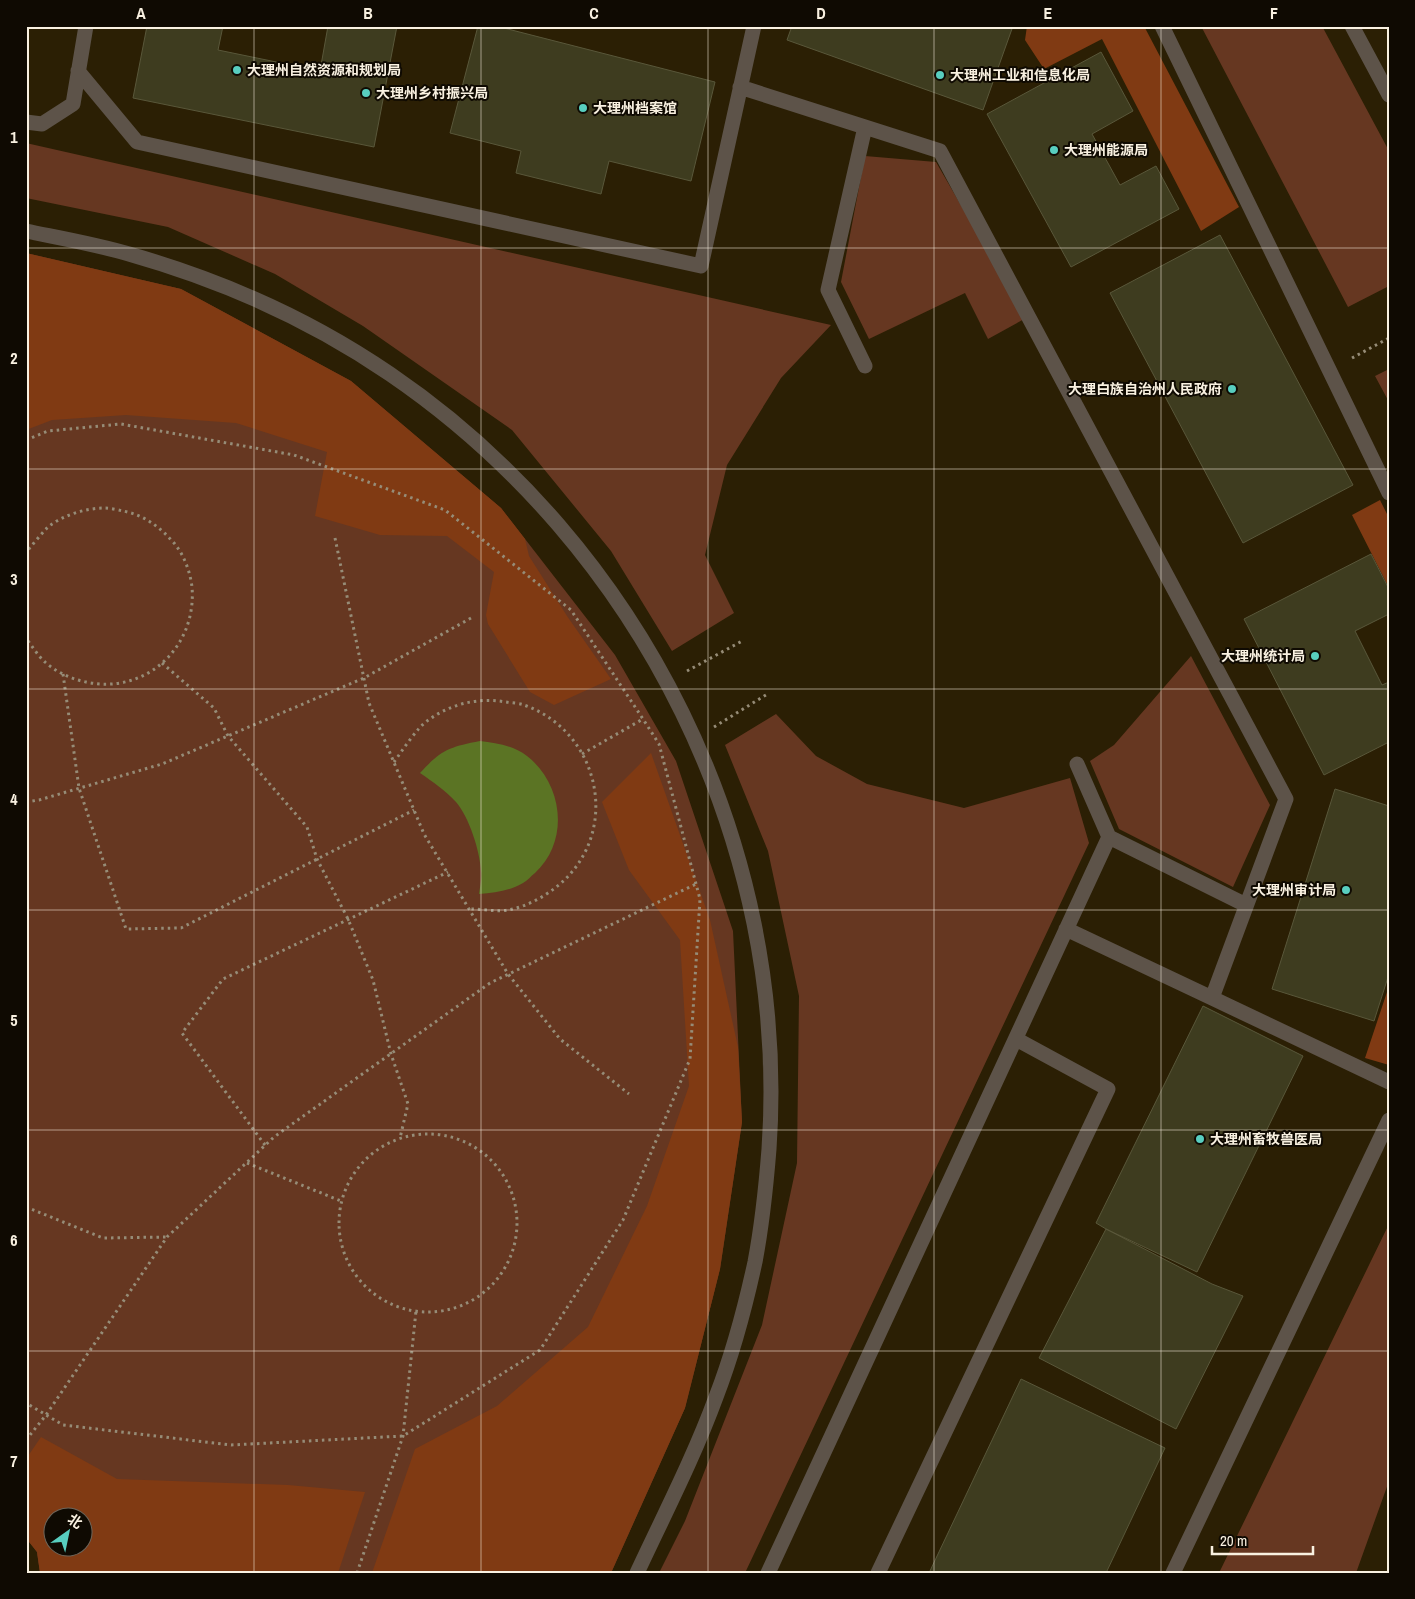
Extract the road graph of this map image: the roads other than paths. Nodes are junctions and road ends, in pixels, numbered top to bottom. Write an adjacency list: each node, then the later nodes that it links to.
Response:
1 (86, 26): 5 (street)
2 (754, 26): 6 (street)
3 (1162, 26): 12 (street)
4 (1352, 26): 7 (street)
5 (78, 71): 6 (street); 8 (street)
6 (740, 87): 9 (street)
7 (1389, 95)
8 (26, 122)
9 (865, 127): 11 (street); 15 (street)
10 (26, 231): 21 (street)
11 (865, 366)
12 (1389, 493)
13 (1078, 764): 14 (street)
14 (1110, 837): 15 (street); 16 (street)
15 (1246, 905): 17 (street)
16 (1066, 929): 17 (street); 18 (street)
17 (1212, 998): 19 (street)
18 (1016, 1039): 22 (street); 23 (street)
19 (1389, 1082)
20 (1389, 1120): 24 (street)
21 (637, 1573)
22 (768, 1573)
23 (878, 1573)
24 (1174, 1573)

